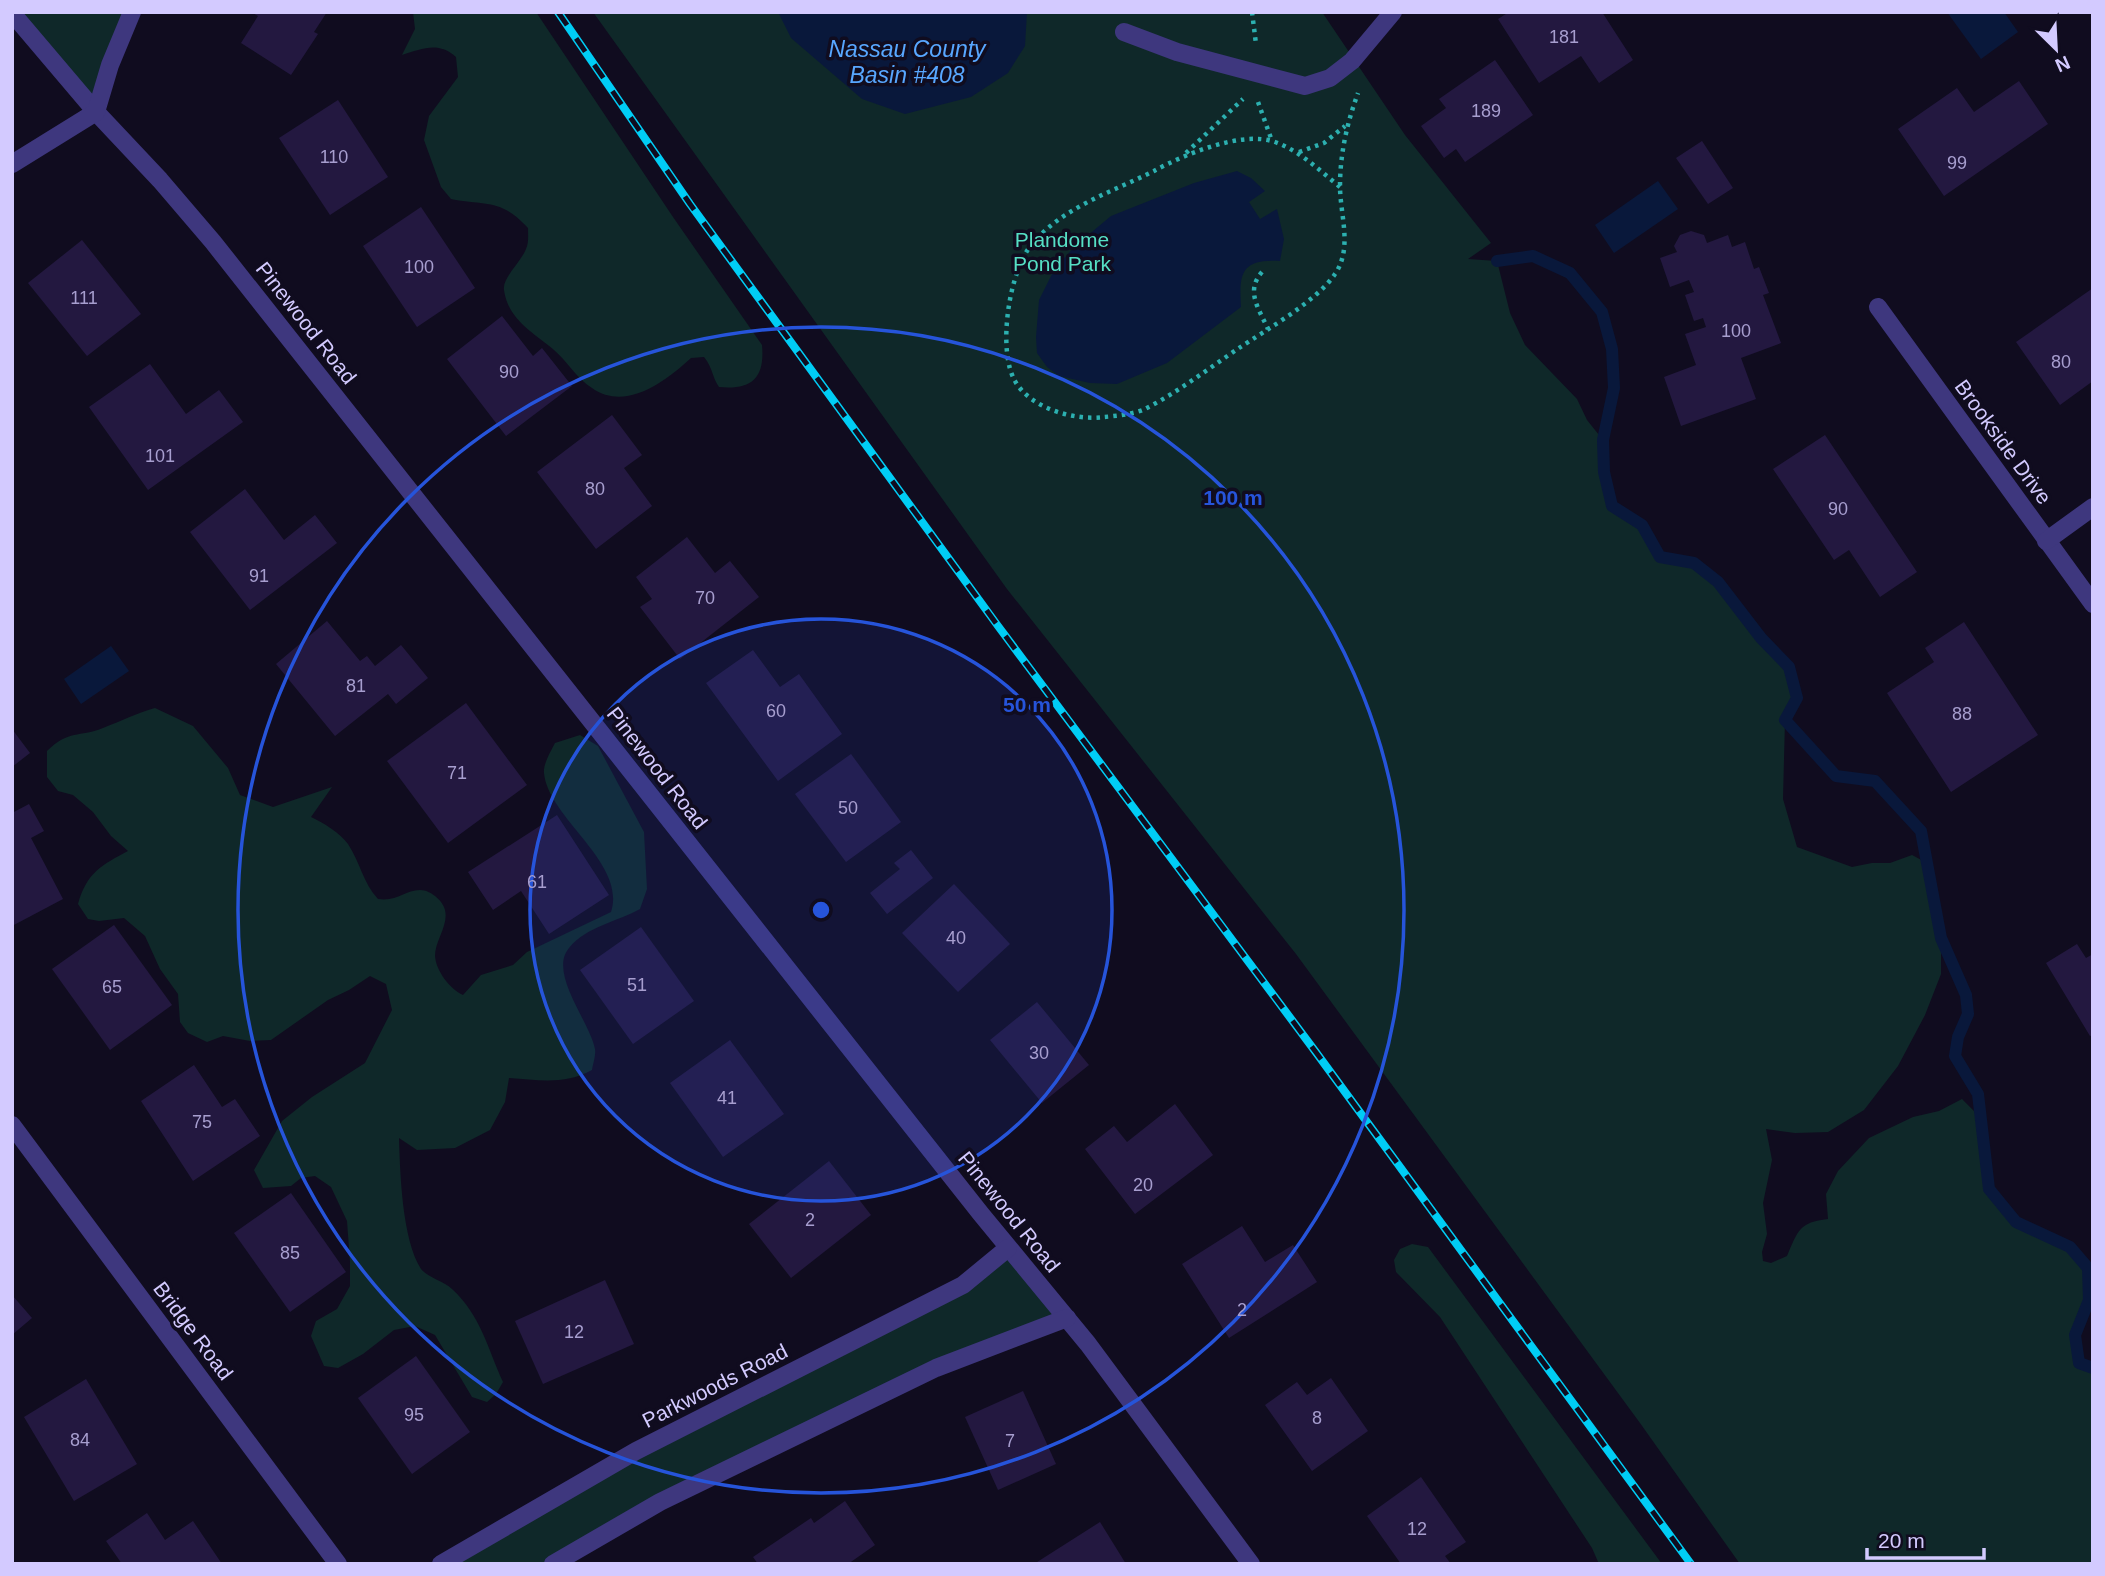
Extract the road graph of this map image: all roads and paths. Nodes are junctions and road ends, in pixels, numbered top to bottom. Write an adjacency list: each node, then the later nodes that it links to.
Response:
1 (132, 12): 7 (street)
2 (1393, 12): 5 (street)
3 (12, 13): 7 (street, Pinewood Road)
4 (1124, 32): 5 (street)
5 (1258, 74): 9 (path); 11 (path)
6 (1364, 84): 8 (path)
7 (96, 112): 12 (street); 21 (street, Pinewood Road)
8 (1346, 125): 10 (path); 13 (path)
9 (1272, 141): 10 (path); 11 (path)
10 (1298, 153): 13 (path)
11 (1184, 154): 16 (path)
12 (12, 164)
13 (1340, 187): 16 (path)
14 (1262, 272): 16 (path)
15 (1878, 307): 18 (street, Brookside Drive)
16 (1268, 329)
17 (2093, 507): 18 (street)
18 (2046, 541): 19 (street, Brookside Drive)
19 (2093, 604)
20 (12, 1125): 23 (street, Bridge Road)
21 (1008, 1248): 22 (street, Pinewood Road); 24 (street, Parkwoods Road)
22 (1067, 1318): 25 (street); 26 (street, Pinewood Road)
23 (338, 1564)
24 (442, 1564)
25 (554, 1564)
26 (1251, 1564)

